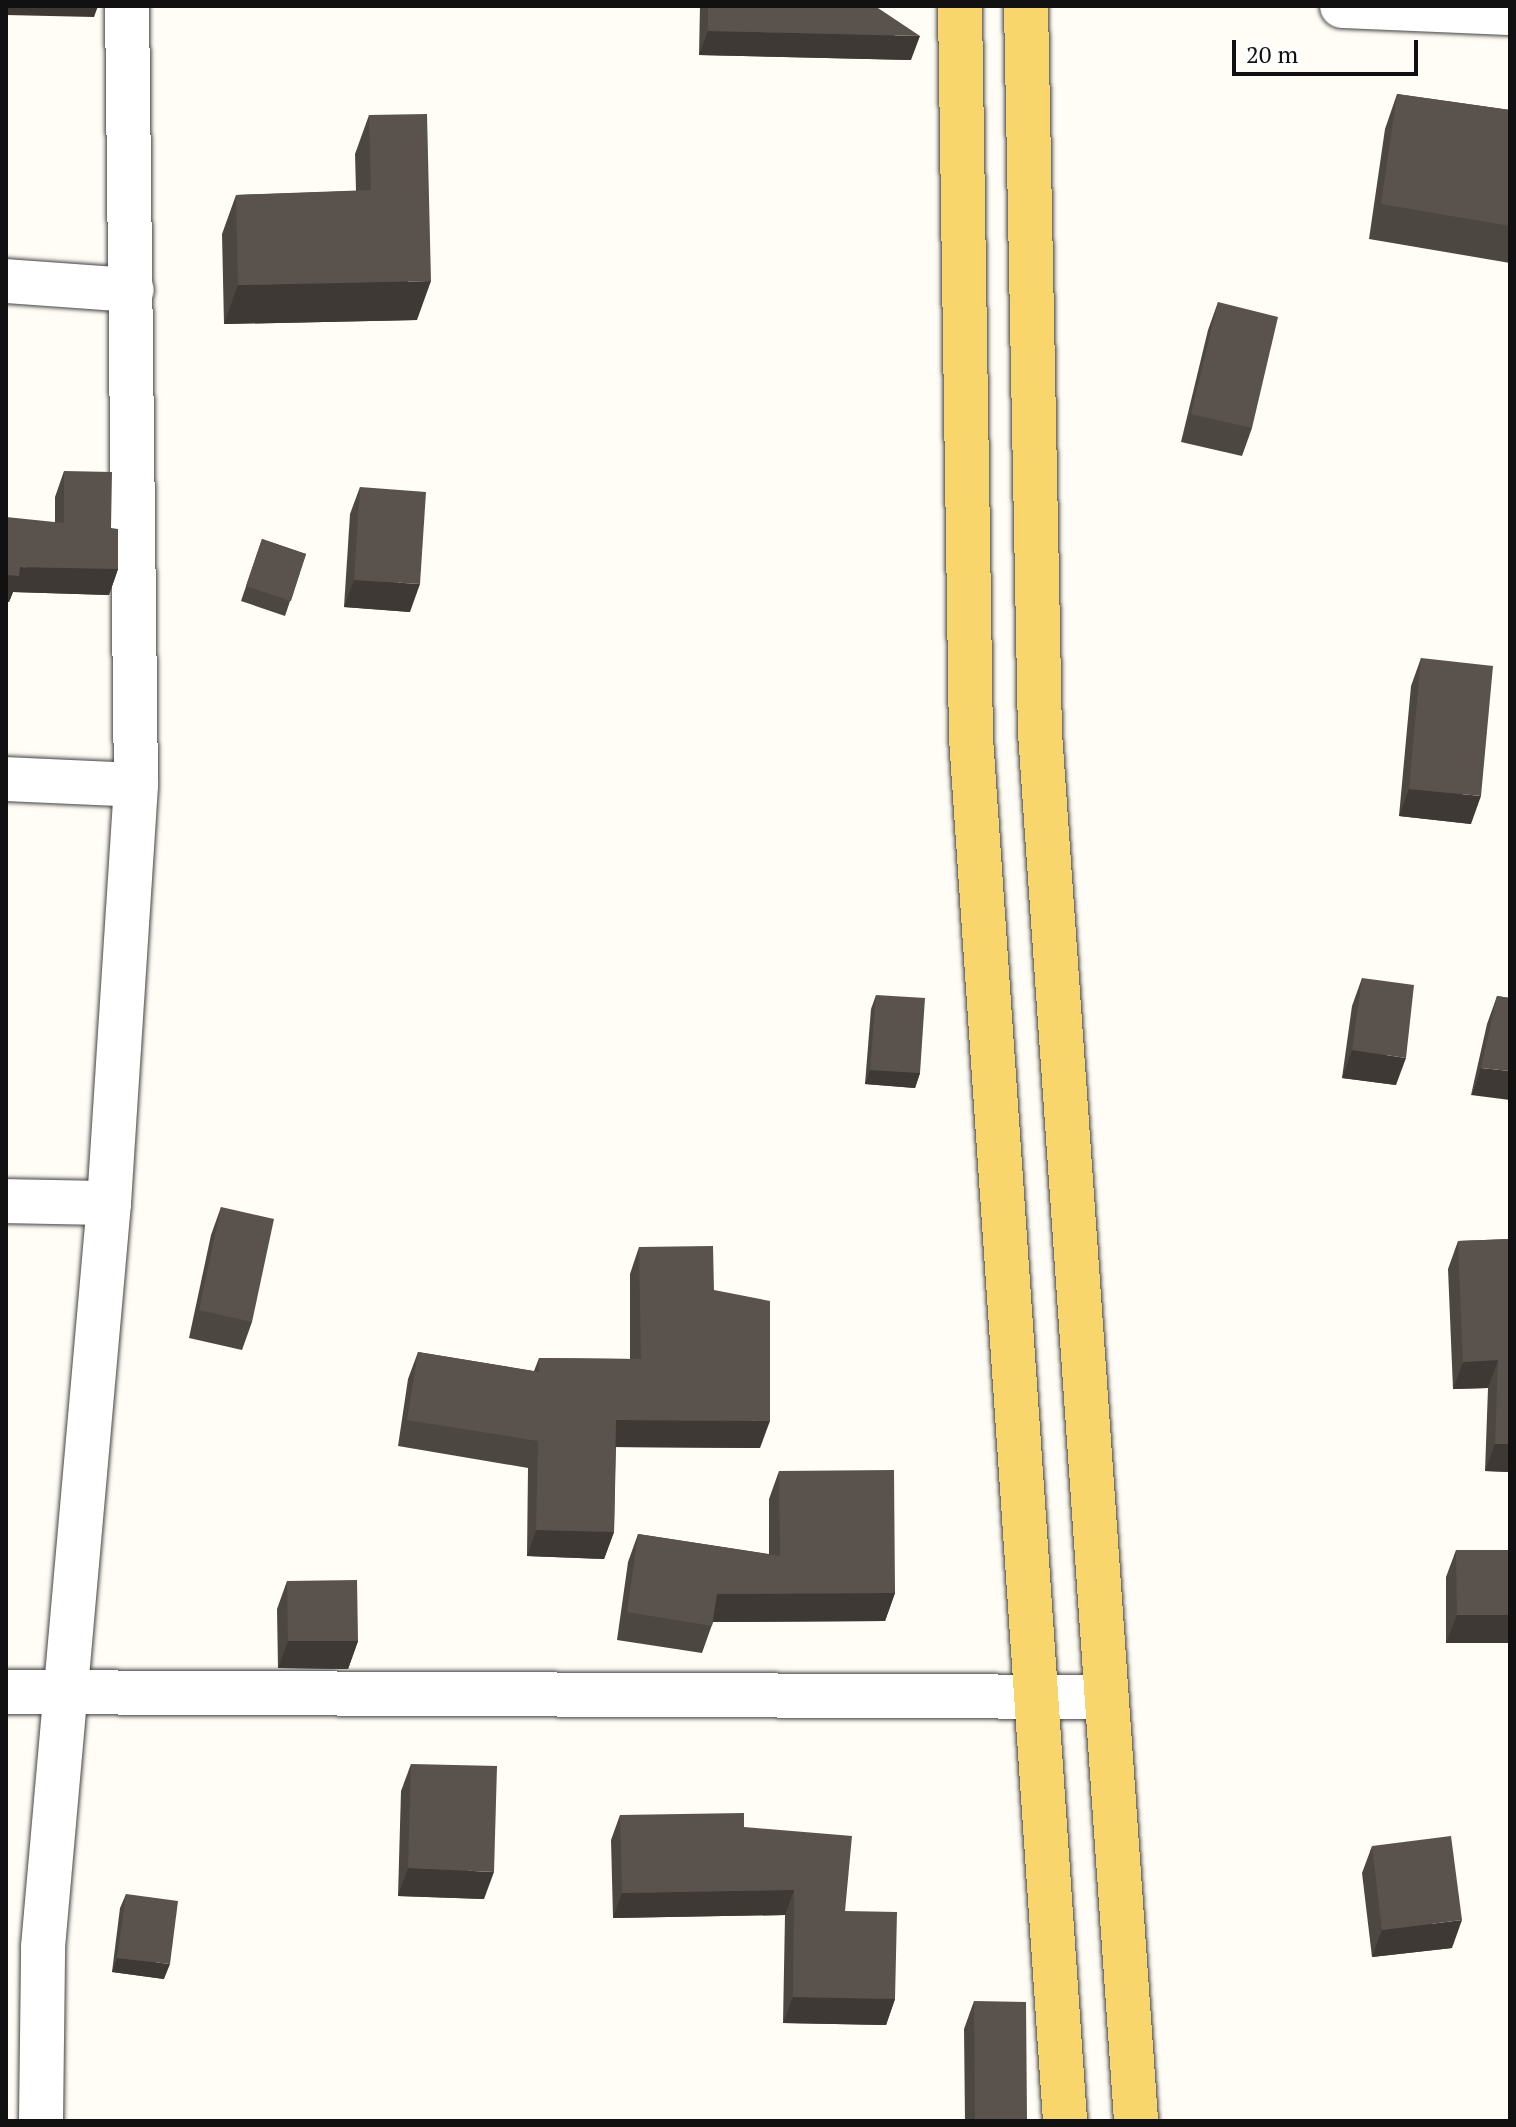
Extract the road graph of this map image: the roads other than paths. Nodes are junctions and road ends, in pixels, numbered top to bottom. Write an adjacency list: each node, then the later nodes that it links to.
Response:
1 (127, 6): 7 (street)
2 (960, 6): 15 (main road)
3 (1026, 6): 14 (main road)
4 (1342, 6): 5 (street)
5 (1510, 13)
6 (6, 281): 7 (street)
7 (132, 290): 9 (street)
8 (6, 779): 9 (street)
9 (136, 785): 11 (street)
10 (6, 1201): 11 (street)
11 (109, 1203): 13 (street)
12 (6, 1692): 13 (street)
13 (64, 1693): 15 (street); 16 (street)
14 (1105, 1697): 15 (street); 18 (main road)
15 (1033, 1700): 17 (main road)
16 (41, 2121)
17 (1065, 2121)
18 (1136, 2121)

